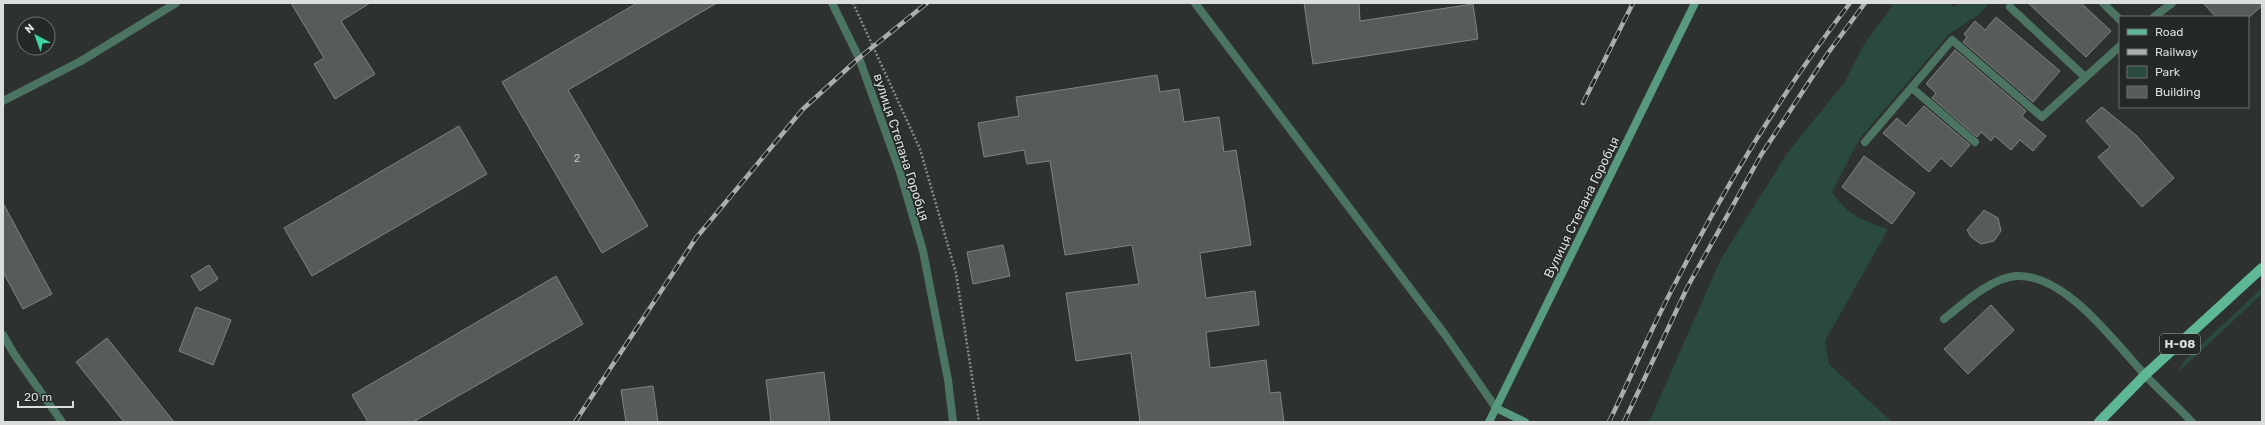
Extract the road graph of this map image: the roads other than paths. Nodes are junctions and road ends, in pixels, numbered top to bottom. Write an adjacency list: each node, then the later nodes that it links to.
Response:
1 (176, 3): 13 (street)
2 (832, 3): 22 (street, вулиця Степана Горобця)
3 (1195, 3): 20 (street)
4 (1695, 3): 20 (street, Вулиця Степана Горобця)
5 (2103, 3): 9 (street)
6 (2172, 3): 8 (street)
7 (2010, 7): 11 (street)
8 (2155, 16)
9 (2119, 19)
10 (2119, 47): 11 (street)
11 (2085, 77): 12 (street)
12 (1912, 88): 14 (street); 15 (street)
13 (3, 101)
14 (1865, 142)
15 (1975, 142)
16 (2262, 268): 19 (main road, Н-08)
17 (1944, 319): 19 (street)
18 (3, 335): 21 (street)
19 (2145, 375): 25 (main road, Н-08); 26 (street)
20 (1496, 408): 23 (street, Вулиця Степана Горобця); 24 (street)
21 (62, 422)
22 (953, 422)
23 (1489, 422)
24 (1525, 422)
25 (2099, 422)
26 (2192, 422)

